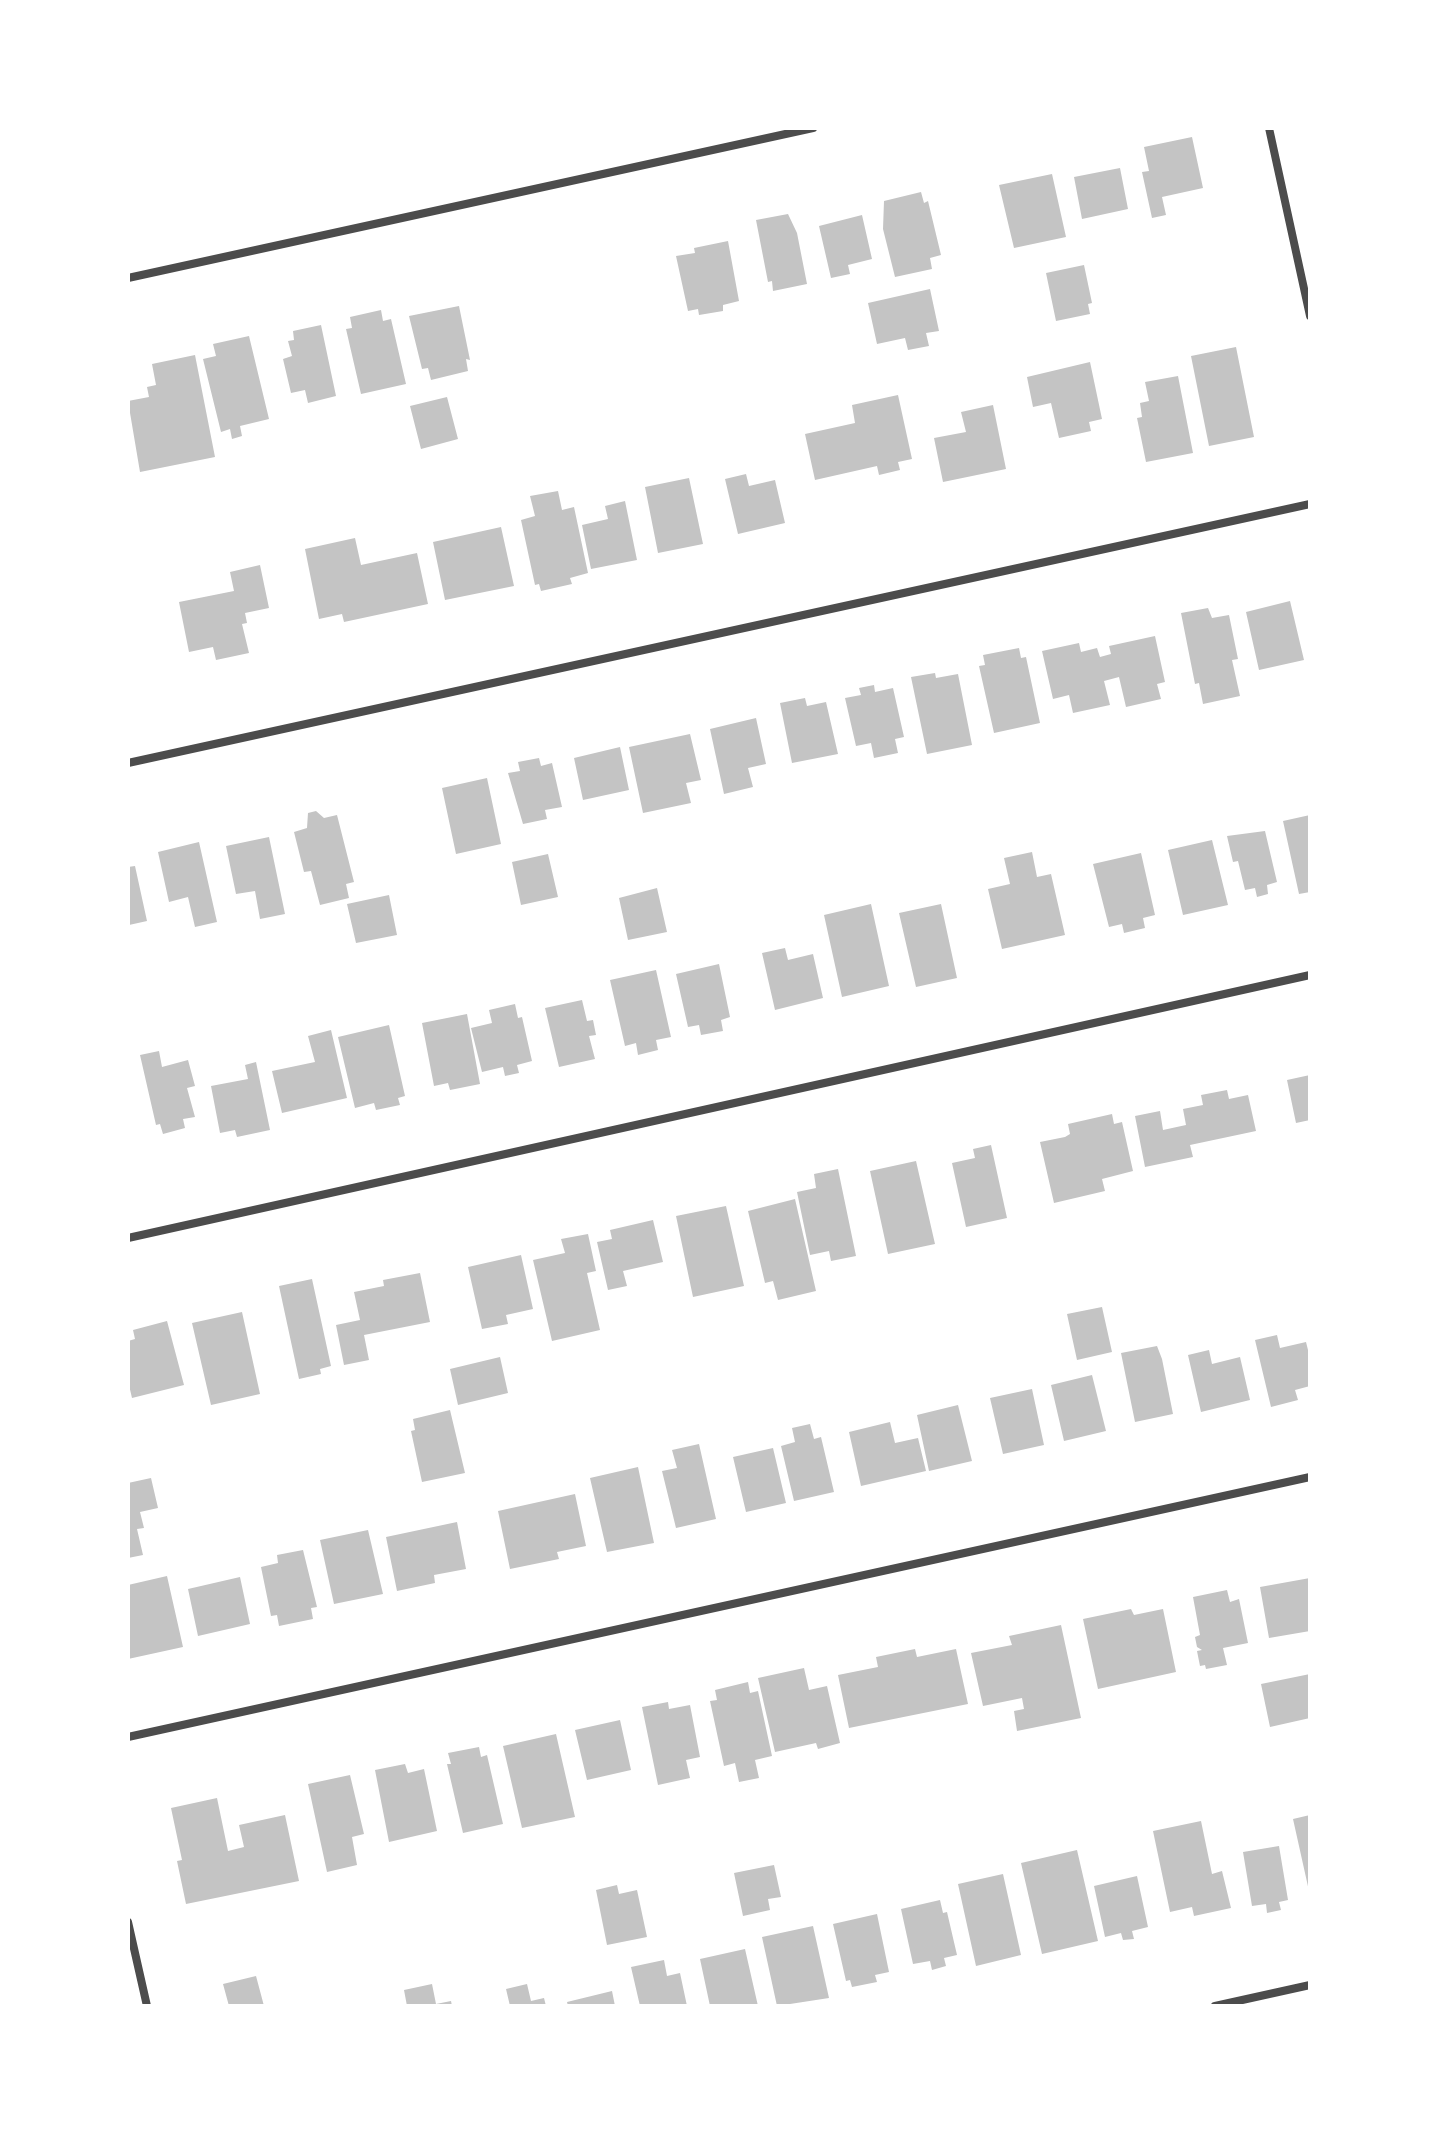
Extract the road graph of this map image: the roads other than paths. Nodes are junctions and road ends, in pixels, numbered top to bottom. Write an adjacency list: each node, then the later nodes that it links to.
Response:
1 (813, 128): 3 (street)
2 (1269, 128): 4 (street)
3 (128, 278)
4 (1310, 316)
5 (1310, 504): 6 (street)
6 (128, 763)
7 (1310, 975): 8 (street)
8 (128, 1238)
9 (1310, 1477): 10 (street)
10 (128, 1737)
11 (128, 1922): 13 (street)
12 (1310, 1985): 14 (street)
13 (147, 2006)
14 (1215, 2006)

